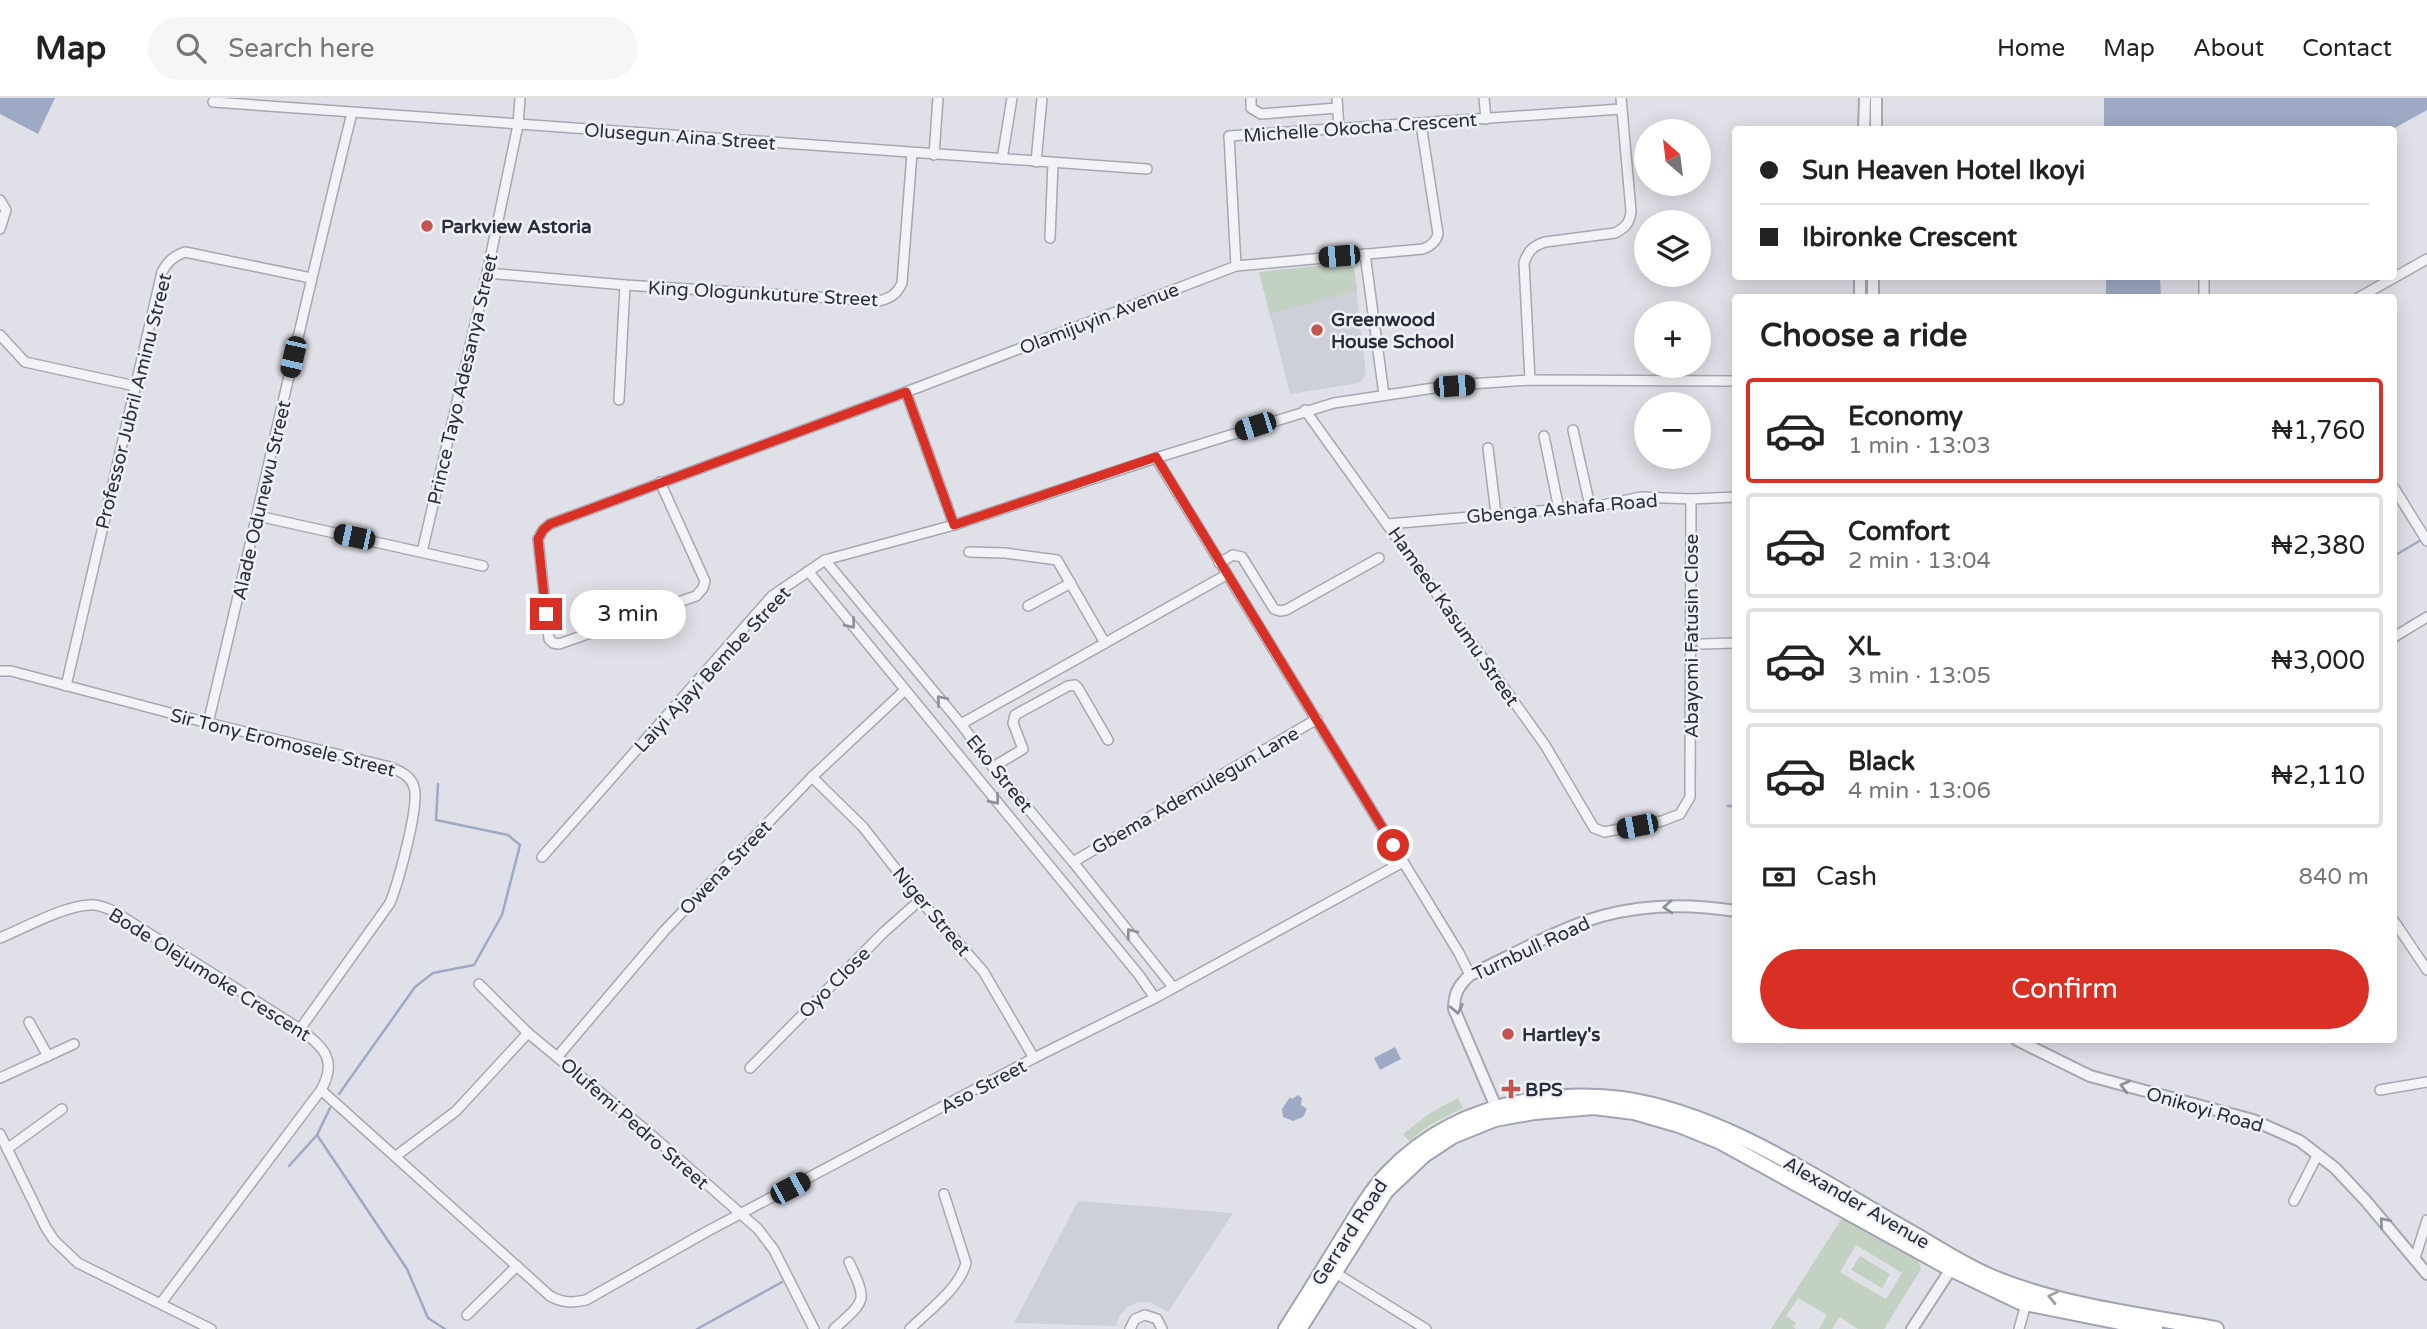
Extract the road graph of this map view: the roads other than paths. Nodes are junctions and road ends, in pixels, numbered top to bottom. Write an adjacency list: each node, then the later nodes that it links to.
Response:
1 (520, 98): 17 (street, Prince Tayo Adesanya Street)
2 (938, 98): 22 (street)
3 (1012, 98): 23 (street)
4 (1042, 98): 24 (street)
5 (1251, 98): 12 (street)
6 (1484, 98): 15 (street)
7 (1621, 98): 13 (street)
8 (1864, 98): 18 (street)
9 (1877, 98): 19 (street)
10 (229, 101): 11 (street, Olusegun Aina Street); 14 (street, Olusegun Aina Street)
11 (213, 102)
12 (1337, 103): 20 (street)
13 (1621, 109): 15 (street, Michelle Okocha Crescent); 40 (street)
14 (352, 113): 17 (street, Olusegun Aina Street); 35 (street, Alade Odunewu Street)
15 (1486, 119): 16 (street, Michelle Okocha Crescent)
16 (1421, 124): 20 (street, Michelle Okocha Crescent); 30 (street, Olamijuyin Avenue)
17 (518, 125): 21 (street, Olusegun Aina Street); 33 (street, Prince Tayo Adesanya Street)
18 (1864, 126)
19 (1876, 126)
20 (1339, 129): 32 (street, Michelle Okocha Crescent)
21 (912, 153): 22 (street, Olusegun Aina Street); 37 (street, King Ologunkuture Street)
22 (934, 155): 23 (street, Olusegun Aina Street)
23 (1002, 159): 24 (street, Olusegun Aina Street)
24 (1036, 162): 25 (street, Olusegun Aina Street)
25 (1053, 163): 26 (street, Olusegun Aina Street); 29 (street)
26 (1147, 169)
27 (0, 200): 28 (street)
28 (0, 229)
29 (1049, 238)
30 (1365, 254): 32 (street, Olamijuyin Avenue); 44 (street)
31 (2427, 258): 34 (street)
32 (1236, 266): 43 (street, Olamijuyin Avenue)
33 (486, 273): 37 (street, King Ologunkuture Street); 62 (street, Prince Tayo Adesanya Street)
34 (2397, 275)
35 (311, 278): 42 (street, Professor Jubril Aminu Street); 58 (street, Alade Odunewu Street)
36 (2389, 280): 38 (street)
37 (625, 285): 45 (street)
38 (2365, 294)
39 (0, 335): 42 (street)
40 (1530, 380): 41 (street, Laiyi Ajayi Bembe Street); 44 (street, Laiyi Ajayi Bembe Street)
41 (1732, 382)
42 (135, 386): 78 (street, Professor Jubril Aminu Street)
43 (906, 392): 51 (street, Olamijuyin Avenue); 60 (street)
44 (1384, 395): 46 (street, Laiyi Ajayi Bembe Street)
45 (619, 400)
46 (1305, 410): 50 (street, Laiyi Ajayi Bembe Street); 59 (street, Hameed Kasumu Street)
47 (1573, 430): 55 (street)
48 (1544, 436): 56 (street)
49 (1488, 448): 57 (street)
50 (1156, 457): 60 (street, Laiyi Ajayi Bembe Street); 66 (street)
51 (660, 482): 51 (street, Olamijuyin Avenue)
52 (2397, 493): 61 (street)
53 (1732, 497): 54 (street, Gbenga Ashafa Road)
54 (1691, 499): 55 (street, Gbenga Ashafa Road); 86 (street, Abayomi Fatusin Close)
55 (1590, 506): 56 (street, Gbenga Ashafa Road)
56 (1559, 509): 57 (street, Gbenga Ashafa Road)
57 (1496, 514): 59 (street, Gbenga Ashafa Road)
58 (258, 516): 62 (street); 81 (street, Alade Odunewu Street)
59 (1388, 524): 86 (street, Hameed Kasumu Street)
60 (954, 525): 65 (street, Laiyi Ajayi Bembe Street)
61 (2427, 541)
62 (422, 552): 67 (street)
63 (970, 552): 70 (street)
64 (1378, 558): 66 (street)
65 (825, 560): 68 (street, Laiyi Ajayi Bembe Street); 82 (street, Eko Street, one-way to 65)
66 (1219, 563): 69 (street)
67 (483, 566)
68 (808, 571): 79 (street, Eko Street, one-way to 79); 87 (street, Laiyi Ajayi Bembe Street)
69 (1226, 575): 74 (street); 80 (street)
70 (1070, 583): 71 (street); 74 (street)
71 (1028, 606)
72 (2427, 617): 73 (street)
73 (2397, 635)
74 (1105, 643): 82 (street)
75 (1732, 643): 76 (street)
76 (1702, 644)
77 (0, 671): 78 (street, Sir Tony Eromosele Street)
78 (66, 685): 81 (street, Sir Tony Eromosele Street)
79 (905, 690): 85 (street, Owena Street); 98 (street, Eko Street, one-way to 98)
80 (1317, 719): 88 (street, Gbema Ademulegun Lane); 89 (street)
81 (208, 723): 100 (street, Sir Tony Eromosele Street)
82 (961, 724): 84 (street, Eko Street)
83 (1108, 740): 84 (street)
84 (993, 767): 88 (street, Eko Street)
85 (812, 777): 90 (street, Niger Street); 105 (street, Owena Street)
86 (1594, 828)
87 (542, 858)
88 (1073, 862): 97 (street, Eko Street, one-way to 88)
89 (1403, 862): 95 (street); 97 (street, Aso Street)
90 (920, 900): 106 (street, Niger Street); 107 (street, Oyo Close)
91 (1732, 910): 95 (street, Turnbull Road, one-way to 95)
92 (2397, 925): 94 (street)
93 (0, 938): 100 (street, Bode Olejumoke Crescent)
94 (2427, 970)
95 (1470, 975): 113 (street, Turnbull Road, one-way to 113)
96 (479, 984): 101 (street, Olufemi Pedro Street)
97 (1173, 988): 98 (street, Aso Street)
98 (1155, 998): 106 (street, Aso Street)
99 (29, 1022): 104 (street)
100 (300, 1029): 110 (street, Bode Olejumoke Crescent)
101 (528, 1032): 105 (street, Olufemi Pedro Street); 117 (street)
102 (2023, 1043): 116 (street, Onikoyi Road, one-way to 102)
103 (74, 1044): 104 (street)
104 (48, 1056): 108 (street)
105 (558, 1056): 120 (street, Olufemi Pedro Street)
106 (1034, 1058): 120 (street, Aso Street)
107 (750, 1068)
108 (0, 1078)
109 (2427, 1082): 111 (street)
110 (321, 1090): 117 (street); 128 (street, Bode Olejumoke Crescent)
111 (2380, 1090)
112 (62, 1109): 115 (street)
113 (1495, 1113): 125 (main road, Alexander Avenue); 126 (main road); 137 (main road, Gerrard Road); 143 (main road, Alexander Avenue, one-way to 113)
114 (0, 1134): 115 (street)
115 (7, 1149): 128 (street)
116 (2318, 1154): 119 (street); 122 (street, Onikoyi Road, one-way to 116)
117 (396, 1156): 124 (street)
118 (944, 1194): 134 (street)
119 (2294, 1201)
120 (741, 1214): 124 (street, Aso Street); 132 (street, Olufemi Pedro Street)
121 (2427, 1220): 122 (street)
122 (2415, 1258): 127 (street, Onikoyi Road)
123 (849, 1262): 133 (street)
124 (517, 1266): 130 (street)
125 (1951, 1269): 129 (main road, Alexander Avenue); 140 (street)
126 (1334, 1272): 138 (main road); 139 (street)
127 (2427, 1275)
128 (160, 1303): 131 (street)
129 (2026, 1304): 141 (street); 142 (main road, Alexander Avenue)
130 (467, 1315)
131 (211, 1329)
132 (814, 1329)
133 (834, 1329)
134 (910, 1329)
135 (1130, 1329): 136 (street)
136 (1162, 1329)
137 (1286, 1329)
138 (1299, 1329)
139 (1426, 1329)
140 (1912, 1329)
141 (2019, 1329)
142 (2155, 1329)
143 (2216, 1329)

